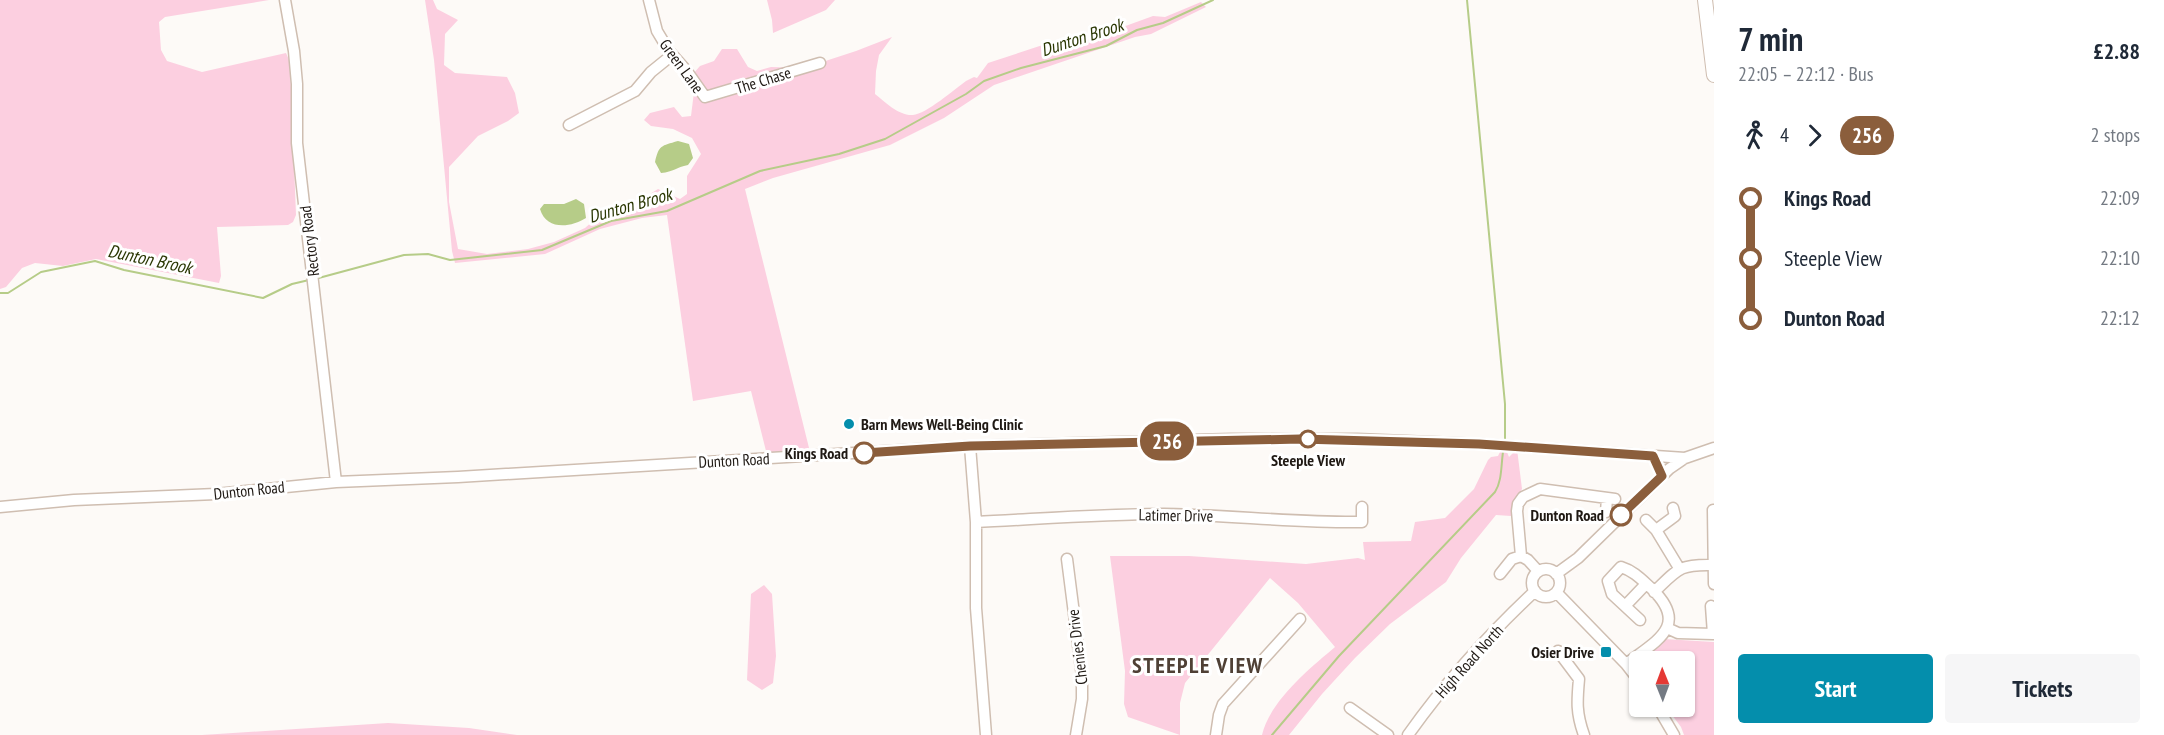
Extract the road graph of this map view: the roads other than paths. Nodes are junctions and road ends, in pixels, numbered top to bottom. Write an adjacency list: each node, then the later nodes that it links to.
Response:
1 (285, 0): 14 (street, Rectory Road)
2 (649, 0): 4 (street, Green Lane)
3 (1704, 0): 6 (main road)
4 (672, 55): 7 (street, Green Lane); 8 (street)
5 (820, 63): 7 (street, The Chase)
6 (1714, 75)
7 (705, 97)
8 (569, 125)
9 (970, 446): 11 (street, Dunton Road); 14 (street, Dunton Road); 21 (street)
10 (1714, 448): 12 (street)
11 (1653, 456): 12 (street, Dunton Road); 13 (street)
12 (1685, 458): 13 (street)
13 (1662, 476): 29 (street)
14 (336, 482): 15 (street, Dunton Road)
15 (0, 507)
16 (1362, 507): 21 (street, Latimer Drive)
17 (1673, 508): 22 (street)
18 (1713, 510): 25 (street)
19 (1606, 512): 23 (street)
20 (1646, 520): 22 (street)
21 (976, 522): 44 (street)
22 (1656, 530): 26 (street)
23 (1521, 556): 27 (street); 28 (street)
24 (1067, 559): 45 (street, Chenies Drive)
25 (1713, 565): 26 (street); 30 (street)
26 (1679, 568): 31 (street)
27 (1507, 570)
28 (1538, 572): 29 (street); 32 (street)
29 (1556, 574): 33 (street)
30 (1713, 584)
31 (1651, 588): 34 (street); 34 (street); 38 (street)
32 (1535, 591): 33 (street); 48 (street, High Road North)
33 (1557, 593): 40 (street)
34 (1625, 606): 37 (street)
35 (1712, 606): 38 (street)
36 (1300, 619): 46 (street)
37 (1640, 620)
38 (1667, 628): 40 (street)
39 (1558, 651): 49 (street)
40 (1626, 664): 41 (street)
41 (1629, 668)
42 (1350, 708): 47 (street)
43 (1664, 717): 50 (street)
44 (986, 735)
45 (1076, 735)
46 (1216, 735)
47 (1388, 735)
48 (1408, 735)
49 (1584, 735)
50 (1674, 735)

